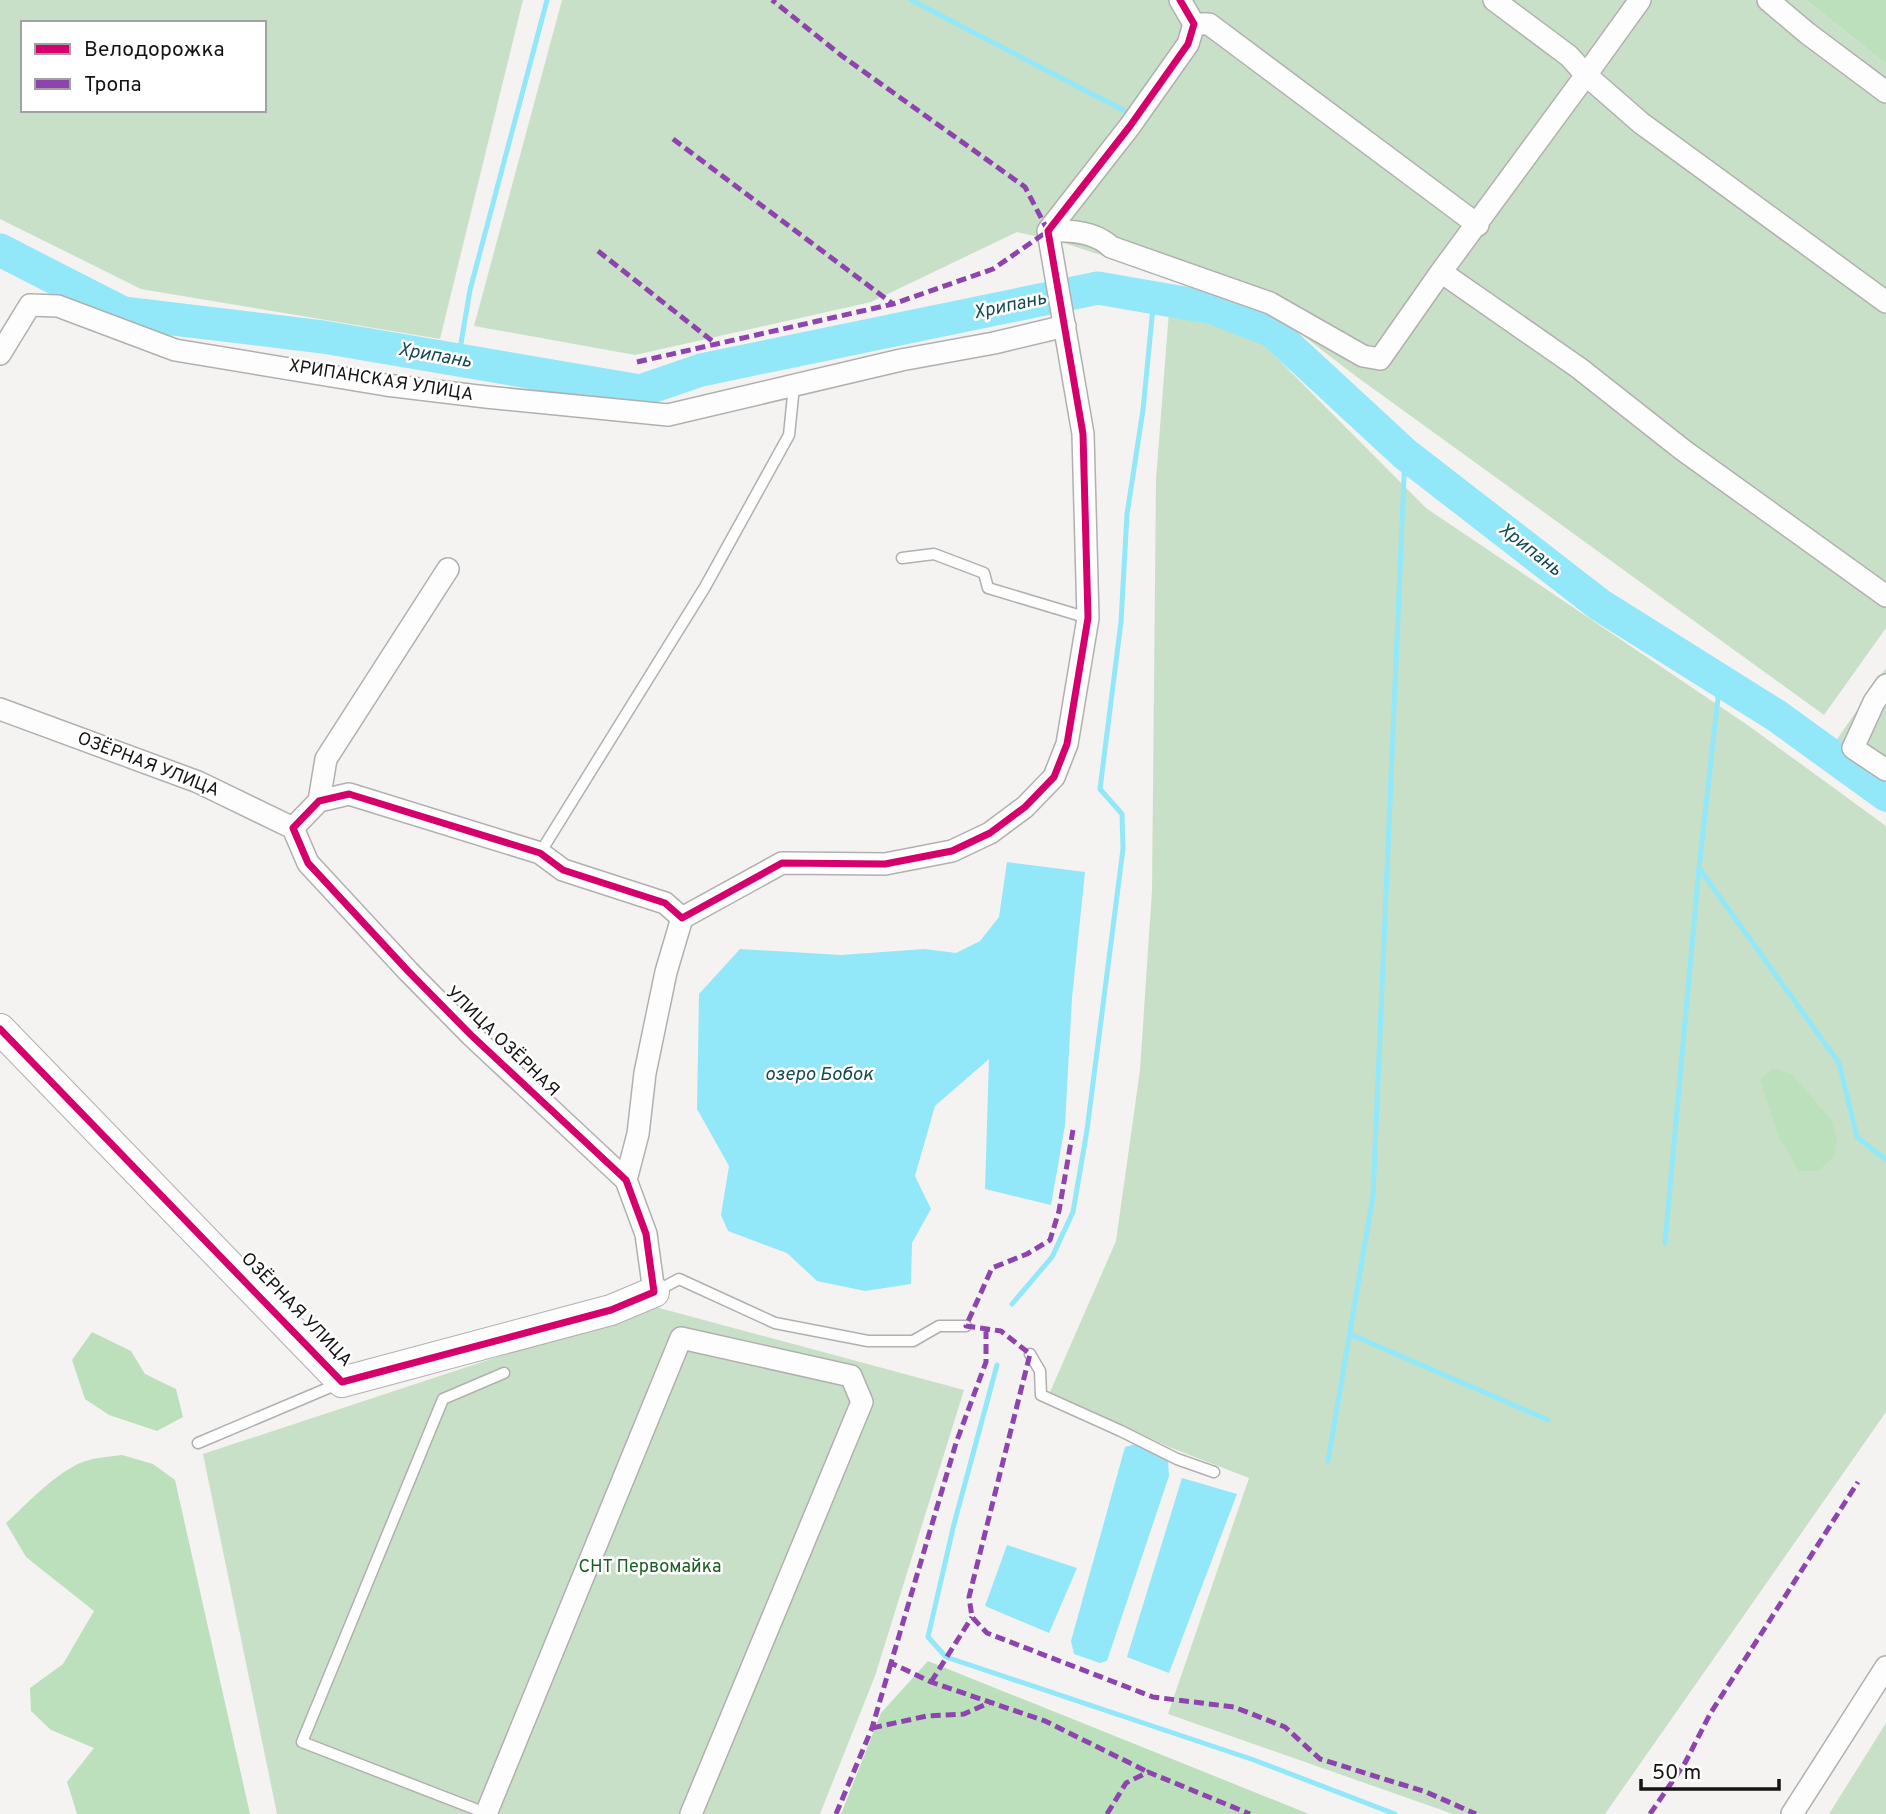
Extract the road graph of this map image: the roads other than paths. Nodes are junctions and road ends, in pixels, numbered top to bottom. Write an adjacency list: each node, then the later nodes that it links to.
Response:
1 (1180, 0): 5 (street)
2 (1494, 0): 6 (street)
3 (1640, 0): 6 (street)
4 (1768, 0): 7 (street)
5 (1194, 24): 8 (street); 9 (street)
6 (1586, 75): 8 (street); 11 (street)
7 (1886, 92)
8 (1478, 225): 10 (street)
9 (1048, 231): 10 (street); 12 (street)
10 (1441, 272): 17 (street)
11 (1886, 302)
12 (1063, 317): 14 (street); 18 (street)
13 (0, 354): 14 (street, ХРИПАНСКАЯ УЛИЦА)
14 (794, 386): 24 (lane)
15 (902, 558): 18 (lane)
16 (448, 569): 22 (street)
17 (1886, 596)
18 (1088, 618): 25 (street)
19 (1886, 685): 21 (street)
20 (0, 709): 23 (street, ОЗЁРНАЯ УЛИЦА)
21 (1886, 770)
22 (319, 801): 23 (street); 24 (street)
23 (293, 828): 27 (street, УЛИЦА ОЗЁРНАЯ)
24 (540, 853): 25 (street)
25 (682, 918): 27 (street)
26 (0, 1028): 32 (street, ОЗЁРНАЯ УЛИЦА)
27 (626, 1180): 28 (street, УЛИЦА ОЗЁРНАЯ)
28 (654, 1292): 29 (lane); 32 (street, ОЗЁРНАЯ УЛИЦА)
29 (966, 1326)
30 (1030, 1354): 34 (lane)
31 (504, 1373): 36 (lane)
32 (342, 1382): 33 (lane)
33 (198, 1443)
34 (1214, 1472)
35 (1886, 1668): 38 (street)
36 (487, 1814): 37 (street)
37 (691, 1814)
38 (1792, 1814)

